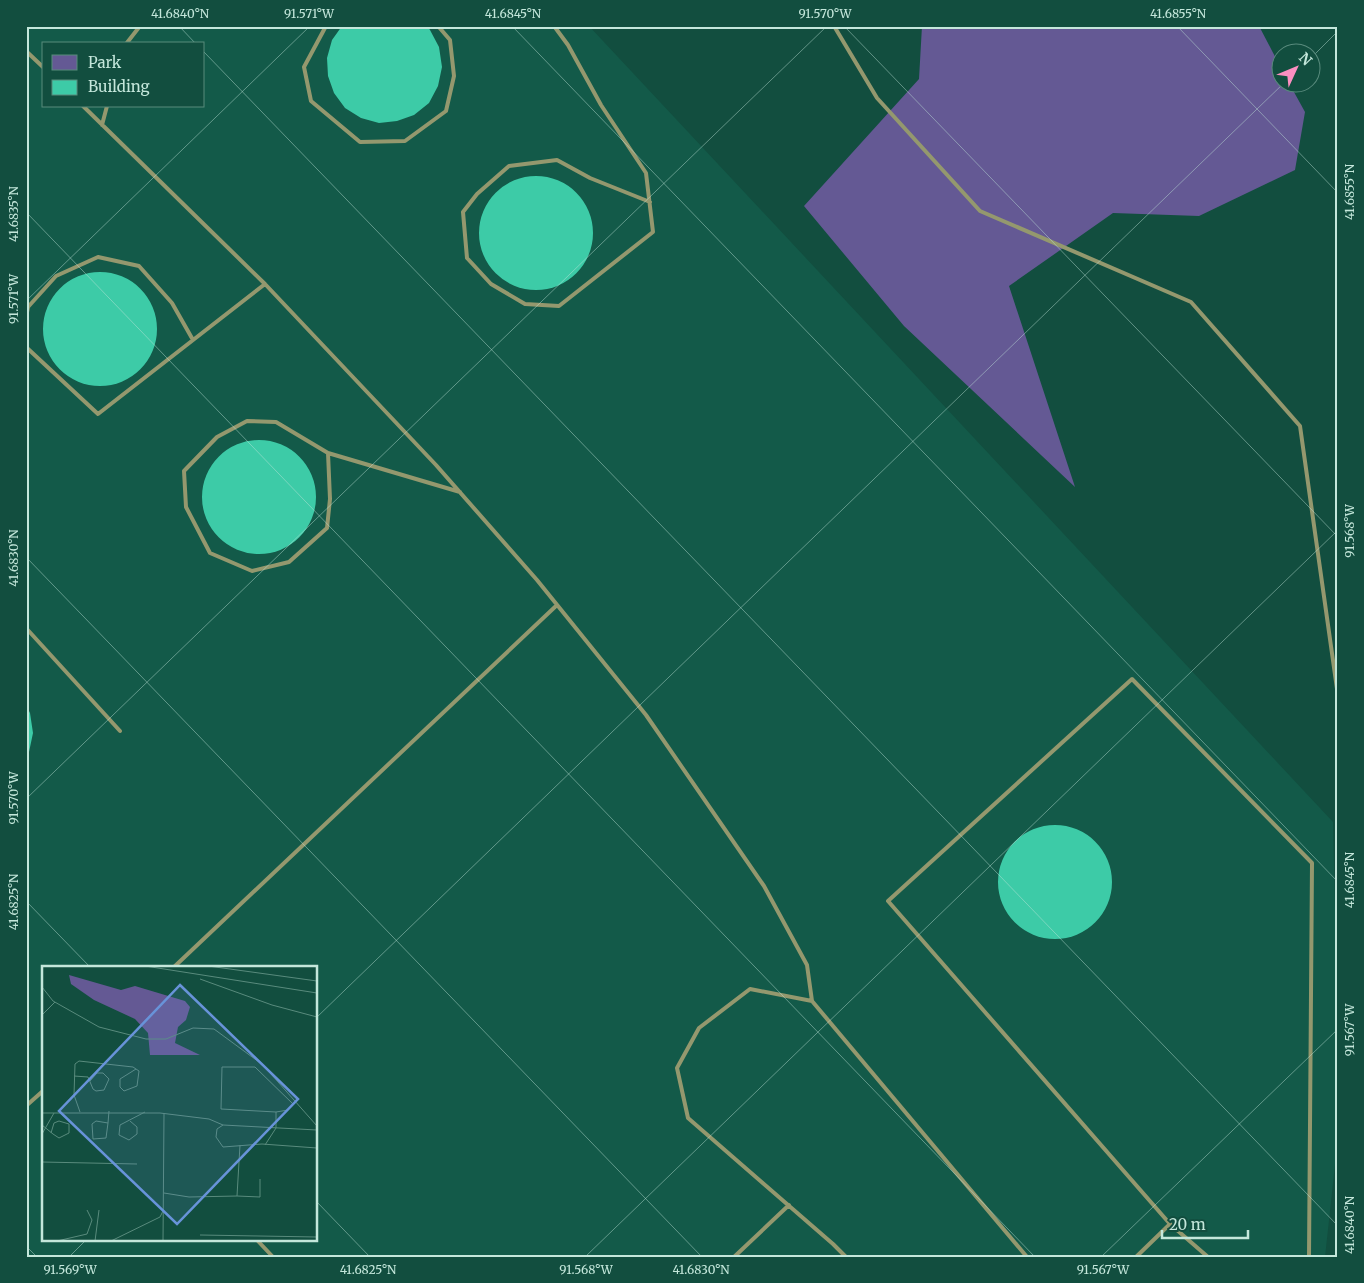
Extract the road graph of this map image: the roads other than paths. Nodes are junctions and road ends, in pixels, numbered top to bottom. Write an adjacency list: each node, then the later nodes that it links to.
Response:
1 (140, 26): 6 (lane)
2 (326, 26): 3 (lane)
3 (438, 26)
4 (554, 26): 12 (lane)
5 (834, 26): 21 (lane)
6 (128, 42)
7 (26, 51): 8 (lane)
8 (42, 66)
9 (85, 108): 11 (lane)
10 (106, 108): 11 (lane)
11 (102, 125): 13 (lane)
12 (650, 202): 12 (lane)
13 (265, 284): 15 (lane); 18 (lane)
14 (26, 318): 15 (lane)
15 (193, 340): 16 (lane)
16 (26, 347)
17 (328, 452): 17 (lane); 18 (lane)
18 (460, 492): 19 (lane)
19 (557, 605): 23 (lane); 24 (lane)
20 (26, 628): 22 (lane)
21 (1338, 696)
22 (120, 731)
23 (175, 966)
24 (812, 1001): 27 (lane); 33 (lane)
25 (42, 1092): 26 (lane)
26 (26, 1106)
27 (789, 1206): 31 (lane); 32 (lane)
28 (1170, 1224): 34 (lane); 35 (lane); 36 (lane)
29 (257, 1240): 30 (lane)
30 (272, 1257)
31 (734, 1257)
32 (846, 1257)
33 (1027, 1257)
34 (1136, 1257)
35 (1208, 1257)
36 (1309, 1257)

